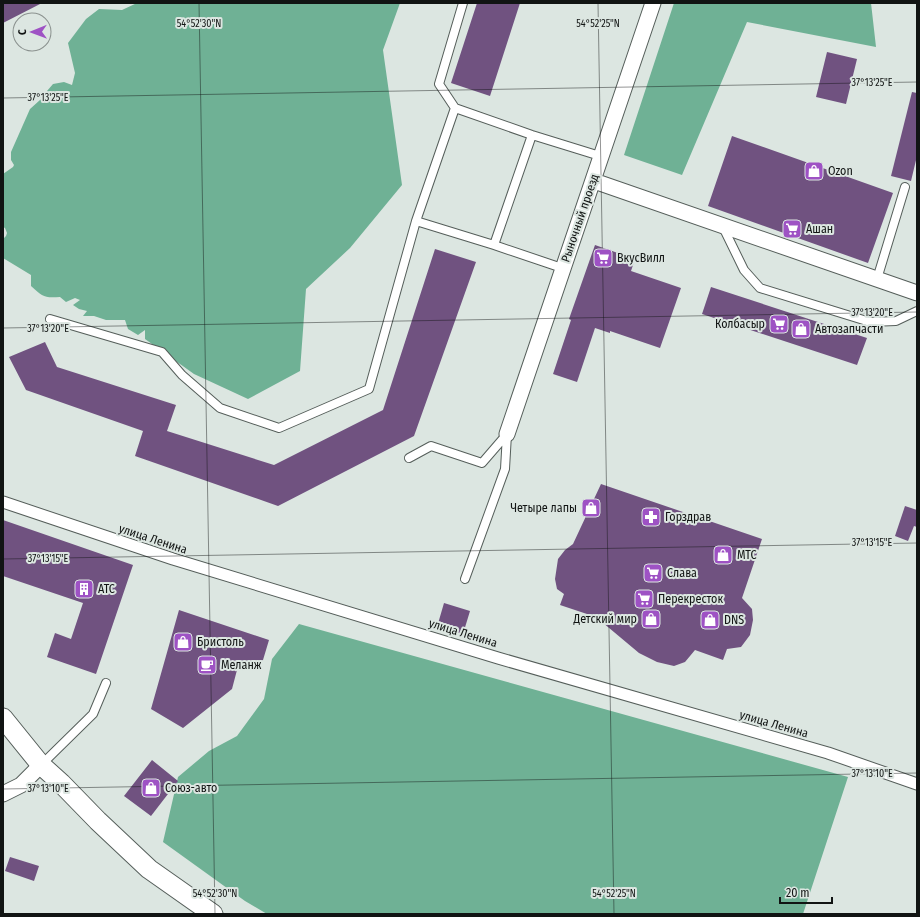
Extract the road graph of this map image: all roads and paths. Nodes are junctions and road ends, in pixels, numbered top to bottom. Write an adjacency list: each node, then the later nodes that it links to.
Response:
1 (463, 3): 3 (lane)
2 (653, 3): 5 (street, Рыночный проезд)
3 (455, 108): 4 (lane); 8 (lane)
4 (532, 134): 5 (lane); 10 (lane)
5 (600, 156): 6 (street, Рыночный проезд)
6 (594, 181): 9 (street); 11 (street, Рыночный проезд)
7 (905, 187): 12 (lane)
8 (416, 221): 10 (lane); 15 (lane)
9 (722, 226): 12 (street); 14 (lane)
10 (494, 245): 11 (lane)
11 (562, 268): 16 (street, Рыночный проезд)
12 (877, 279): 13 (street)
13 (917, 293)
14 (917, 311)
15 (50, 319)
16 (507, 434): 17 (lane); 19 (lane)
17 (409, 458)
18 (3, 502): 23 (street, улица Ленина)
19 (465, 578)
20 (106, 683): 22 (lane)
21 (3, 718): 22 (street)
22 (41, 765): 24 (street); 25 (street)
23 (917, 784)
24 (3, 794)
25 (213, 914)

